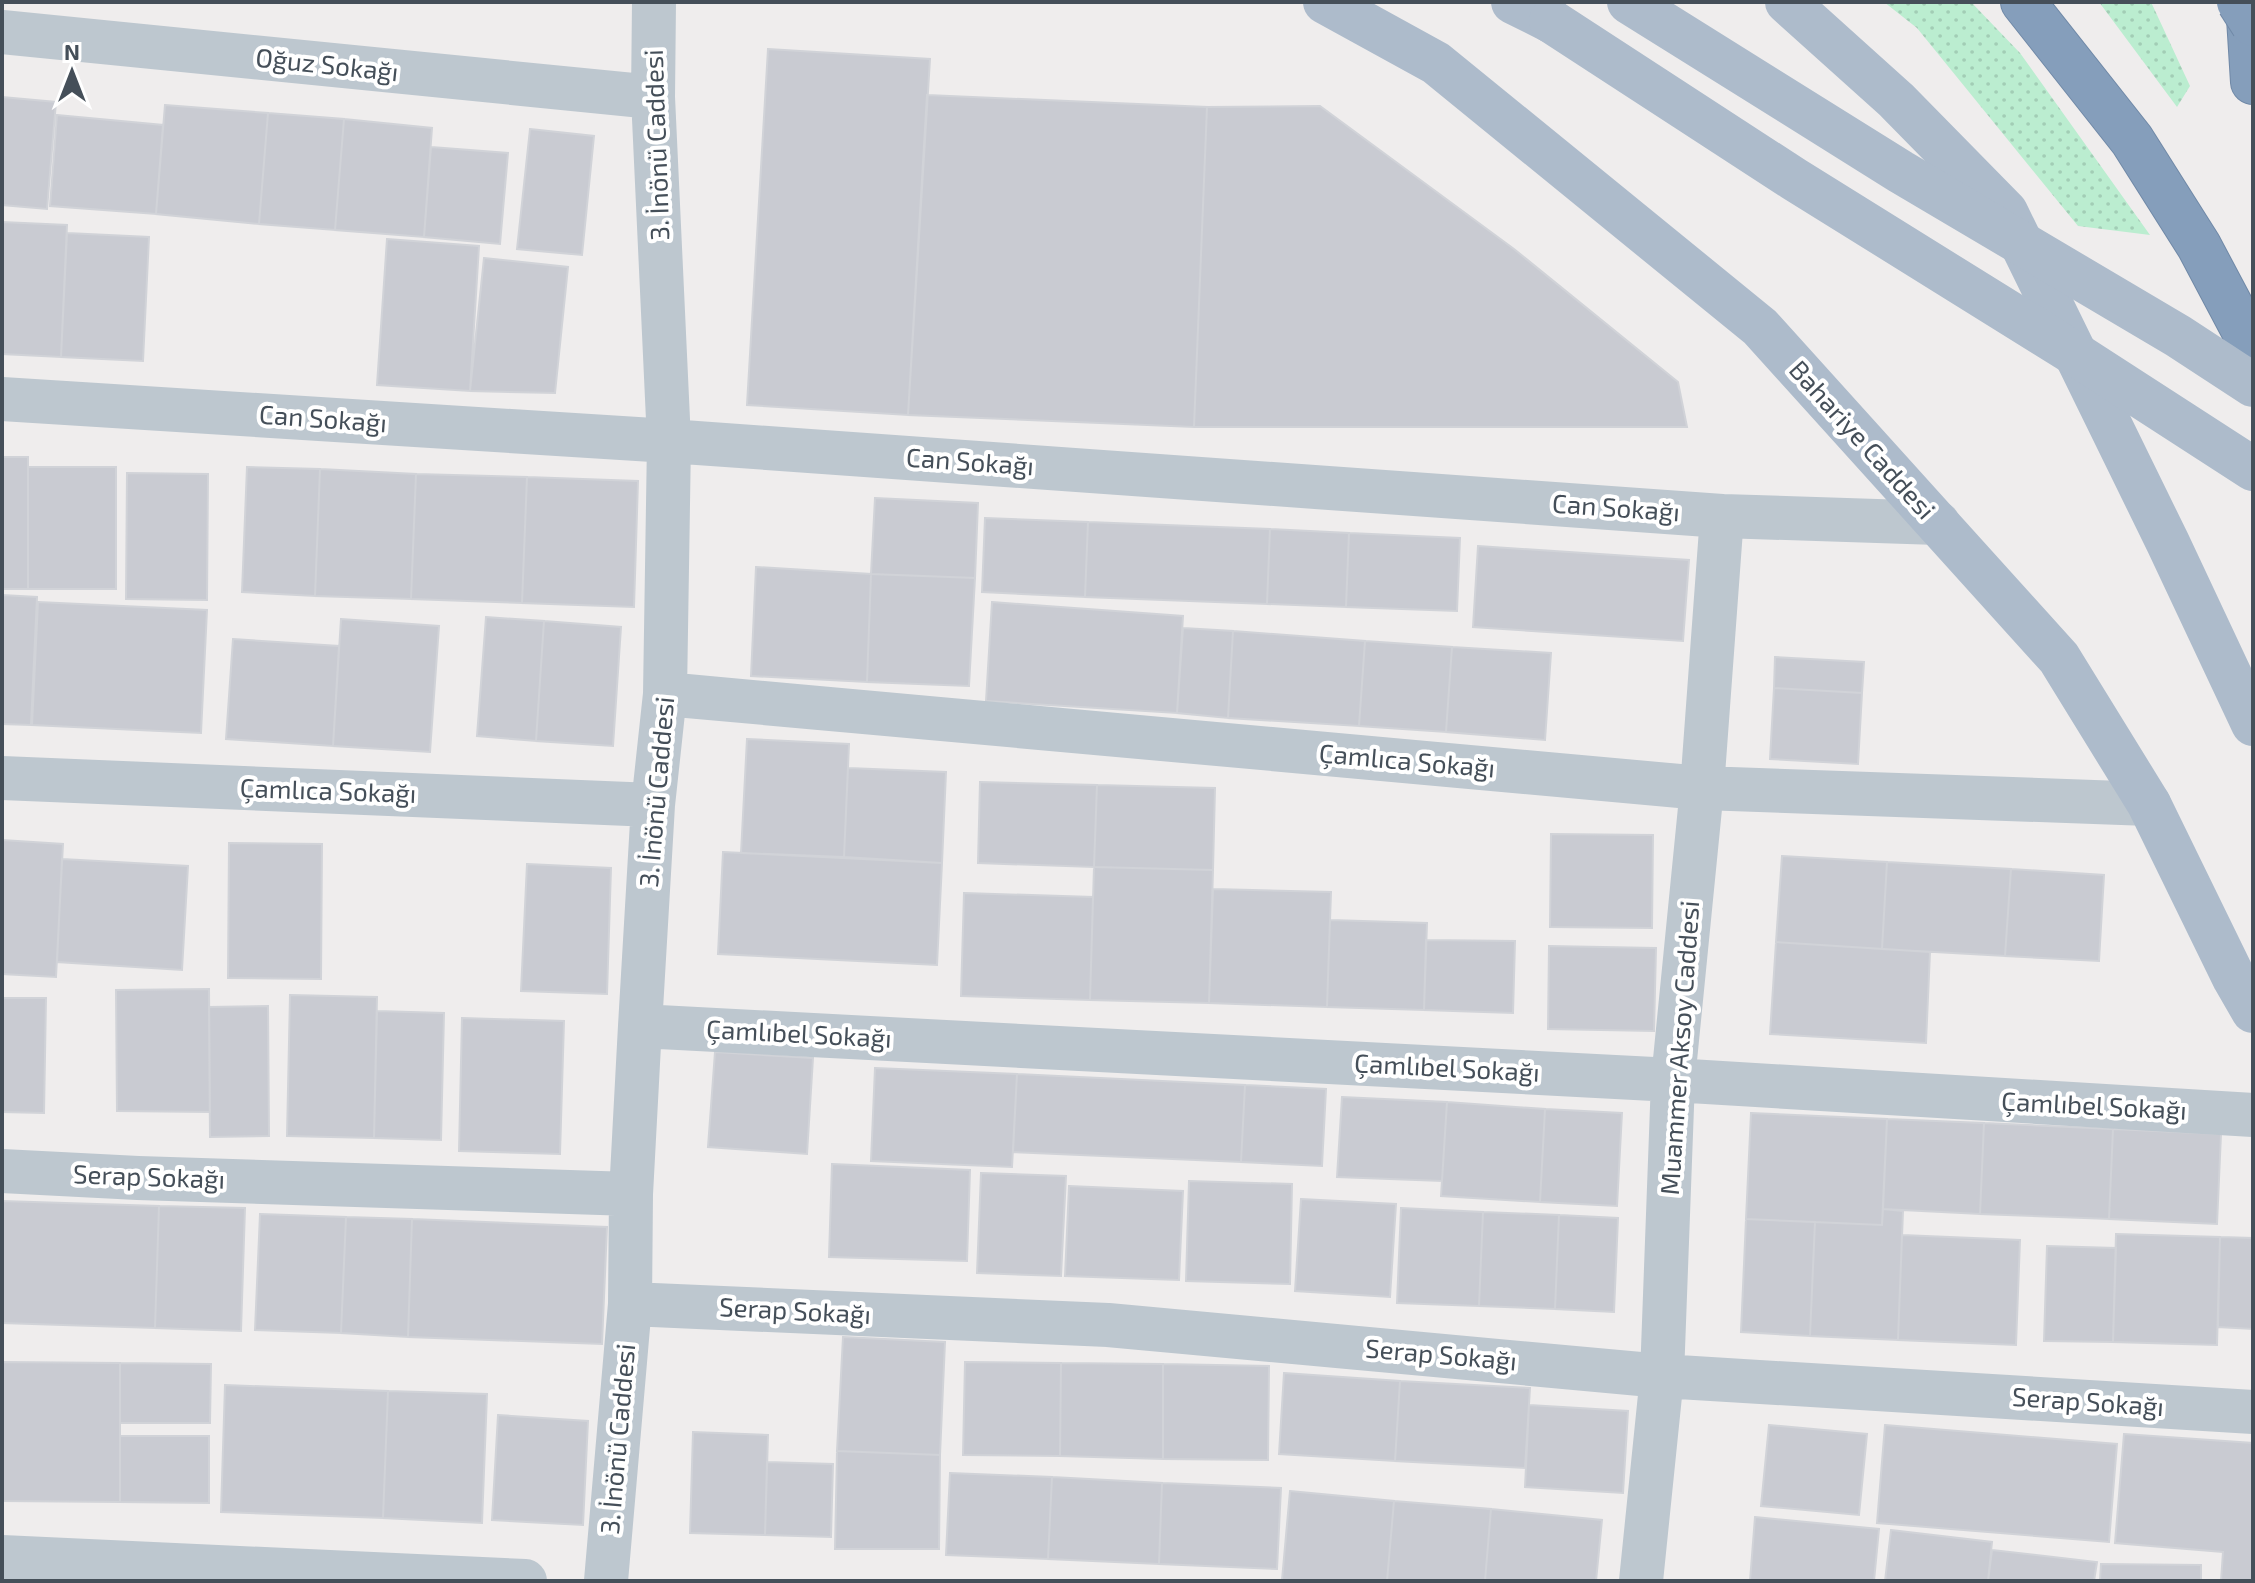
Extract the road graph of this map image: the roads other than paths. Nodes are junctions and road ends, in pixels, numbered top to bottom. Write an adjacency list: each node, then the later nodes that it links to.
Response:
1 (654, 2): 12 (street, 3. İnönü Caddesi)
2 (1325, 2): 19 (main road, Bahariye Caddesi)
3 (1629, 2): 14 (main road, bridge)
4 (1787, 2): 21 (main road)
5 (2023, 2): 13 (highway)
6 (2239, 2): 9 (highway, bridge)
7 (2248, 2): 11 (highway)
8 (1532, 11): 17 (main road, bridge)
9 (2253, 24)
10 (2, 32): 12 (street, Oğuz Sokağı)
11 (2253, 82)
12 (653, 97): 16 (street, 3. İnönü Caddesi)
13 (2253, 348)
14 (2253, 385)
15 (2, 399): 16 (street, Can Sokağı)
16 (669, 441): 18 (street, Can Sokağı); 20 (street, 3. İnönü Caddesi)
17 (2253, 469)
18 (1722, 516): 19 (street, Can Sokağı); 23 (street, Muammer Aksoy Caddesi)
19 (1938, 523): 24 (main road, Bahariye Caddesi)
20 (665, 694): 23 (street, Çamlıca Sokağı); 25 (street, 3. İnönü Caddesi)
21 (2253, 724)
22 (2, 778): 25 (street, Çamlıca Sokağı)
23 (1702, 788): 24 (street, Çamlıca Sokağı); 28 (street, Muammer Aksoy Caddesi)
24 (2149, 804): 26 (main road, Bahariye Caddesi)
25 (653, 805): 27 (street, 3. İnönü Caddesi)
26 (2253, 1011)
27 (640, 1026): 28 (street, Çamlıbel Sokağı); 31 (street, 3. İnönü Caddesi)
28 (1673, 1080): 29 (street, Çamlıbel Sokağı); 33 (street, Muammer Aksoy Caddesi)
29 (2253, 1115)
30 (2, 1171): 31 (street, Serap Sokağı)
31 (631, 1194): 32 (street, 3. İnönü Caddesi)
32 (630, 1304): 33 (street, Serap Sokağı); 37 (street, 3. İnönü Caddesi)
33 (1662, 1376): 34 (street, Serap Sokağı); 38 (street, Muammer Aksoy Caddesi)
34 (2253, 1412)
35 (2, 1557): 36 (street)
36 (525, 1581)
37 (606, 1581)
38 (1641, 1581)

